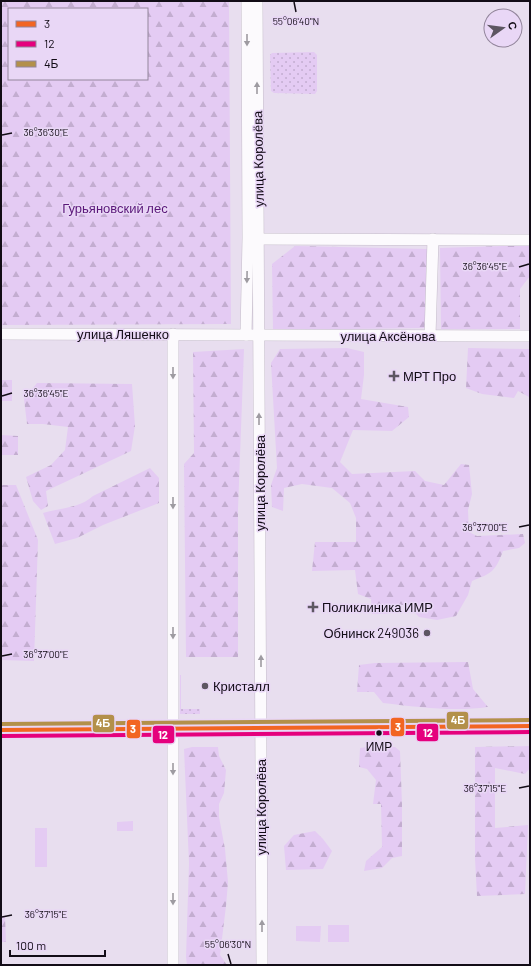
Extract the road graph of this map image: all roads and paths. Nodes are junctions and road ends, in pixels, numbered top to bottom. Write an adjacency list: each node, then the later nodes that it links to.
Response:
1 (246, 1): 3 (main road, улица Королёва, one-way to 3)
2 (258, 1): 4 (main road, улица Королёва, one-way to 2)
3 (248, 238): 4 (main road); 10 (main road, улица Королёва, one-way to 10)
4 (259, 239): 5 (main road); 9 (main road, улица Королёва)
5 (433, 239): 6 (main road); 11 (main road)
6 (530, 240)
7 (1, 334): 8 (main road, улица Ляшенко)
8 (173, 334): 10 (main road, улица Ляшенко); 16 (main road, one-way to 16)
9 (259, 334): 10 (main road, улица Аксёнова); 11 (main road, улица Аксёнова); 14 (main road, улица Королёва, one-way to 9)
10 (246, 335)
11 (430, 336): 12 (main road, улица Аксёнова)
12 (530, 336)
13 (530, 726): 14 (main road)
14 (261, 728): 16 (main road); 18 (main road, улица Королёва, one-way to 14)
15 (1, 730): 16 (main road)
16 (173, 730): 17 (main road, one-way to 17)
17 (173, 965)
18 (262, 965)

